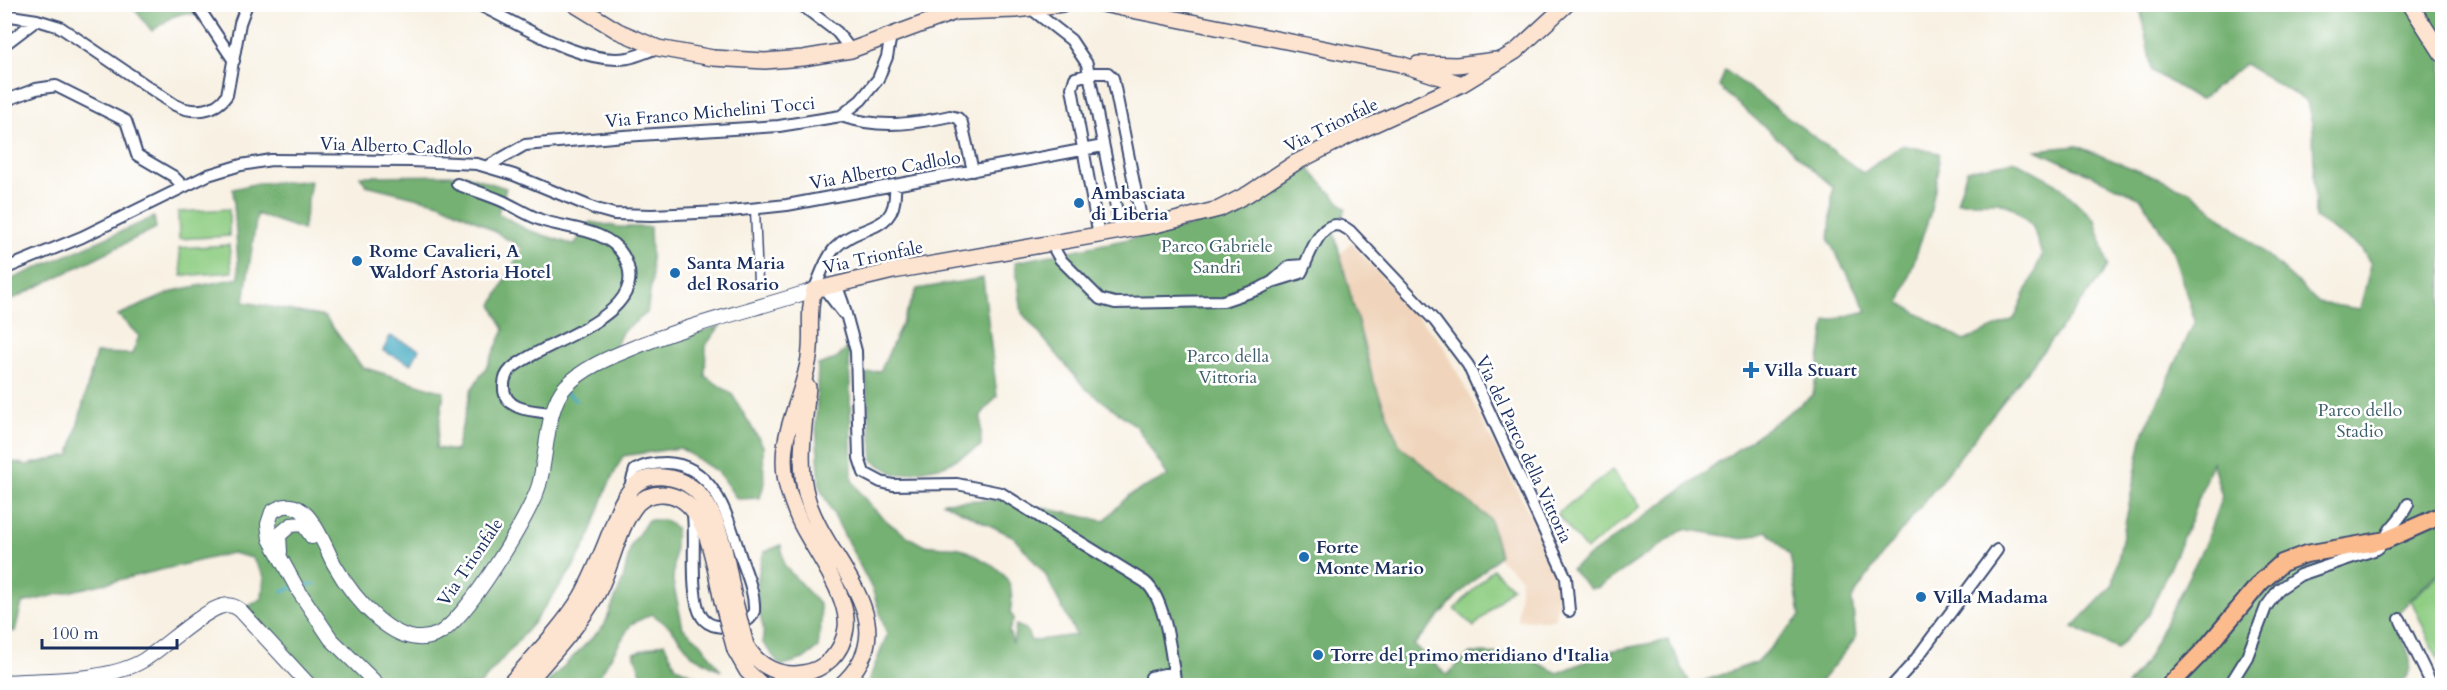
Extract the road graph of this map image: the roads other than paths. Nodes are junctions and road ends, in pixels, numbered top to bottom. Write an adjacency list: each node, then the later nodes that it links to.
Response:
1 (196, 4): 20 (street)
2 (247, 4): 20 (street)
3 (477, 4): 16 (street)
4 (574, 4): 16 (main road)
5 (800, 4): 17 (street)
6 (1062, 4): 10 (main road)
7 (1102, 4): 21 (main road)
8 (1567, 4): 19 (main road, Via Trionfale)
9 (2410, 4): 18 (main road)
10 (1030, 8): 11 (main road); 22 (street)
11 (951, 9): 14 (main road)
12 (4, 15): 13 (street)
13 (37, 20): 15 (street); 20 (street)
14 (891, 35): 17 (main road); 25 (street, Via Franco Michelini Tocci)
15 (4, 45)
16 (658, 48): 17 (main road)
17 (851, 50)
18 (2442, 54)
19 (1504, 59): 21 (main road); 23 (main road, Via Trionfale)
20 (234, 61)
21 (1400, 64): 23 (main road)
22 (1090, 74): 26 (street); 27 (street); 34 (street)
23 (1462, 84): 34 (main road, Via Trionfale)
24 (4, 101): 32 (street)
25 (841, 116): 28 (street, Via Franco Michelini Tocci); 29 (street)
26 (1103, 146): 27 (street, Via Alberto Cadlolo); 35 (street)
27 (1083, 149): 29 (street, Via Alberto Cadlolo); 36 (street)
28 (488, 166): 32 (street, Via Alberto Cadlolo); 33 (street, Via Alberto Cadlolo)
29 (973, 171): 31 (street, Via Alberto Cadlolo)
30 (457, 184): 42 (street)
31 (895, 186): 33 (street, Via Alberto Cadlolo); 40 (street)
32 (183, 187): 38 (street, Via Alberto Cadlolo)
33 (755, 209): 39 (street)
34 (1143, 228): 35 (main road, Via Trionfale)
35 (1121, 232): 36 (main road, Via Trionfale)
36 (1099, 236): 37 (main road, Via Trionfale)
37 (1052, 245): 40 (main road, Via Trionfale); 52 (street, Via del Parco della Vittoria)
38 (4, 269)
39 (758, 282)
40 (824, 287): 41 (main road); 42 (street, Via Trionfale); 55 (street)
41 (809, 360): 54 (main road); 64 (main road)
42 (553, 413): 50 (street, Via Trionfale)
43 (629, 490): 45 (street); 51 (main road); 61 (main road)
44 (2408, 504): 47 (street)
45 (692, 508): 51 (main road); 62 (main road)
46 (2442, 515): 47 (main road)
47 (2386, 540): 67 (main road); 68 (street)
48 (1997, 550): 66 (street)
49 (282, 561): 50 (street, Via Trionfale); 50 (street, Via Trionfale); 60 (street, Via Trionfale)
50 (334, 564)
51 (729, 602): 54 (main road, bridge)
52 (1569, 611)
53 (2400, 619): 58 (street)
54 (741, 648): 63 (main road)
55 (1174, 672): 56 (street); 65 (street)
56 (1151, 677)
57 (4, 682): 59 (street)
58 (2431, 683)
59 (310, 686)
60 (379, 686)
61 (508, 686)
62 (525, 686)
63 (763, 686)
64 (840, 686)
65 (1176, 686)
66 (1892, 686)
67 (2169, 686)
68 (2229, 686)

